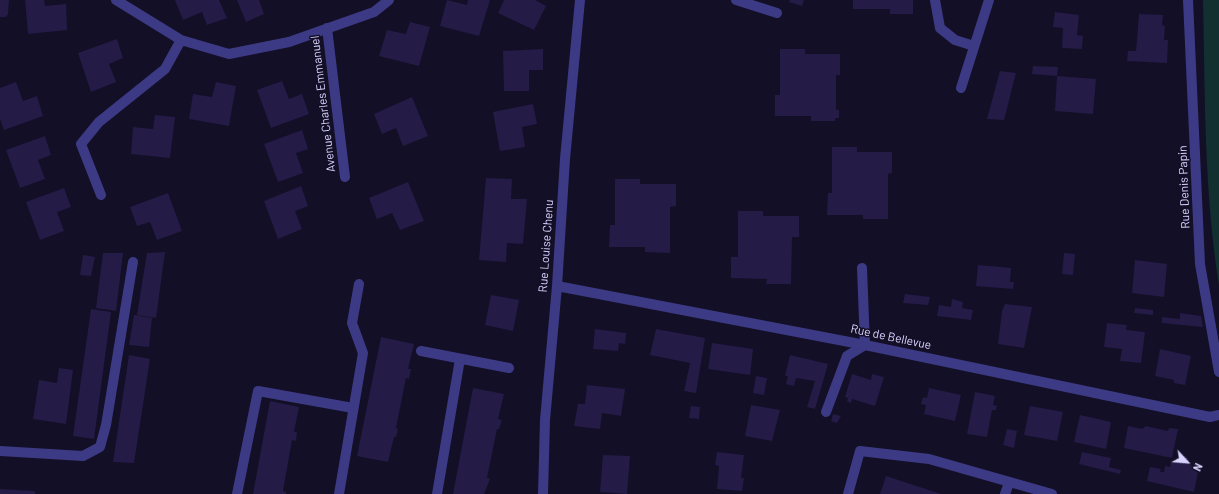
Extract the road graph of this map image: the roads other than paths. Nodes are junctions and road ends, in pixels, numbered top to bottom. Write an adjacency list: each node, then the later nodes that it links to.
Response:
1 (389, 0): 9 (street, Avenue Charles Emmanuel)
2 (580, 0): 18 (street, Rue Louise Chenu)
3 (736, 0): 8 (street)
4 (935, 0): 11 (street)
5 (989, 0): 11 (street)
6 (1188, 0): 23 (street, Rue Denis Papin)
7 (122, 2): 10 (street, Avenue Charles Emmanuel)
8 (777, 13)
9 (327, 28): 10 (street, Avenue Charles Emmanuel); 13 (street, Avenue Charles Emmanuel)
10 (181, 40): 14 (street)
11 (974, 46): 12 (street)
12 (961, 88)
13 (345, 176)
14 (101, 195)
15 (133, 262): 27 (street)
16 (862, 268): 19 (street)
17 (359, 284): 24 (street)
18 (557, 286): 19 (street, Rue de Bellevue); 32 (street, Rue Louise Chenu)
19 (865, 345): 25 (street); 26 (street, Rue de Bellevue)
20 (421, 351): 21 (street)
21 (460, 359): 22 (street); 31 (street)
22 (509, 368)
23 (1219, 372)
24 (353, 408): 29 (street); 30 (street)
25 (826, 412)
26 (1219, 415)
27 (0, 451)
28 (1009, 483): 33 (street); 34 (street); 35 (street)
29 (237, 494)
30 (339, 494)
31 (437, 494)
32 (543, 494)
33 (848, 494)
34 (1005, 494)
35 (1052, 494)

